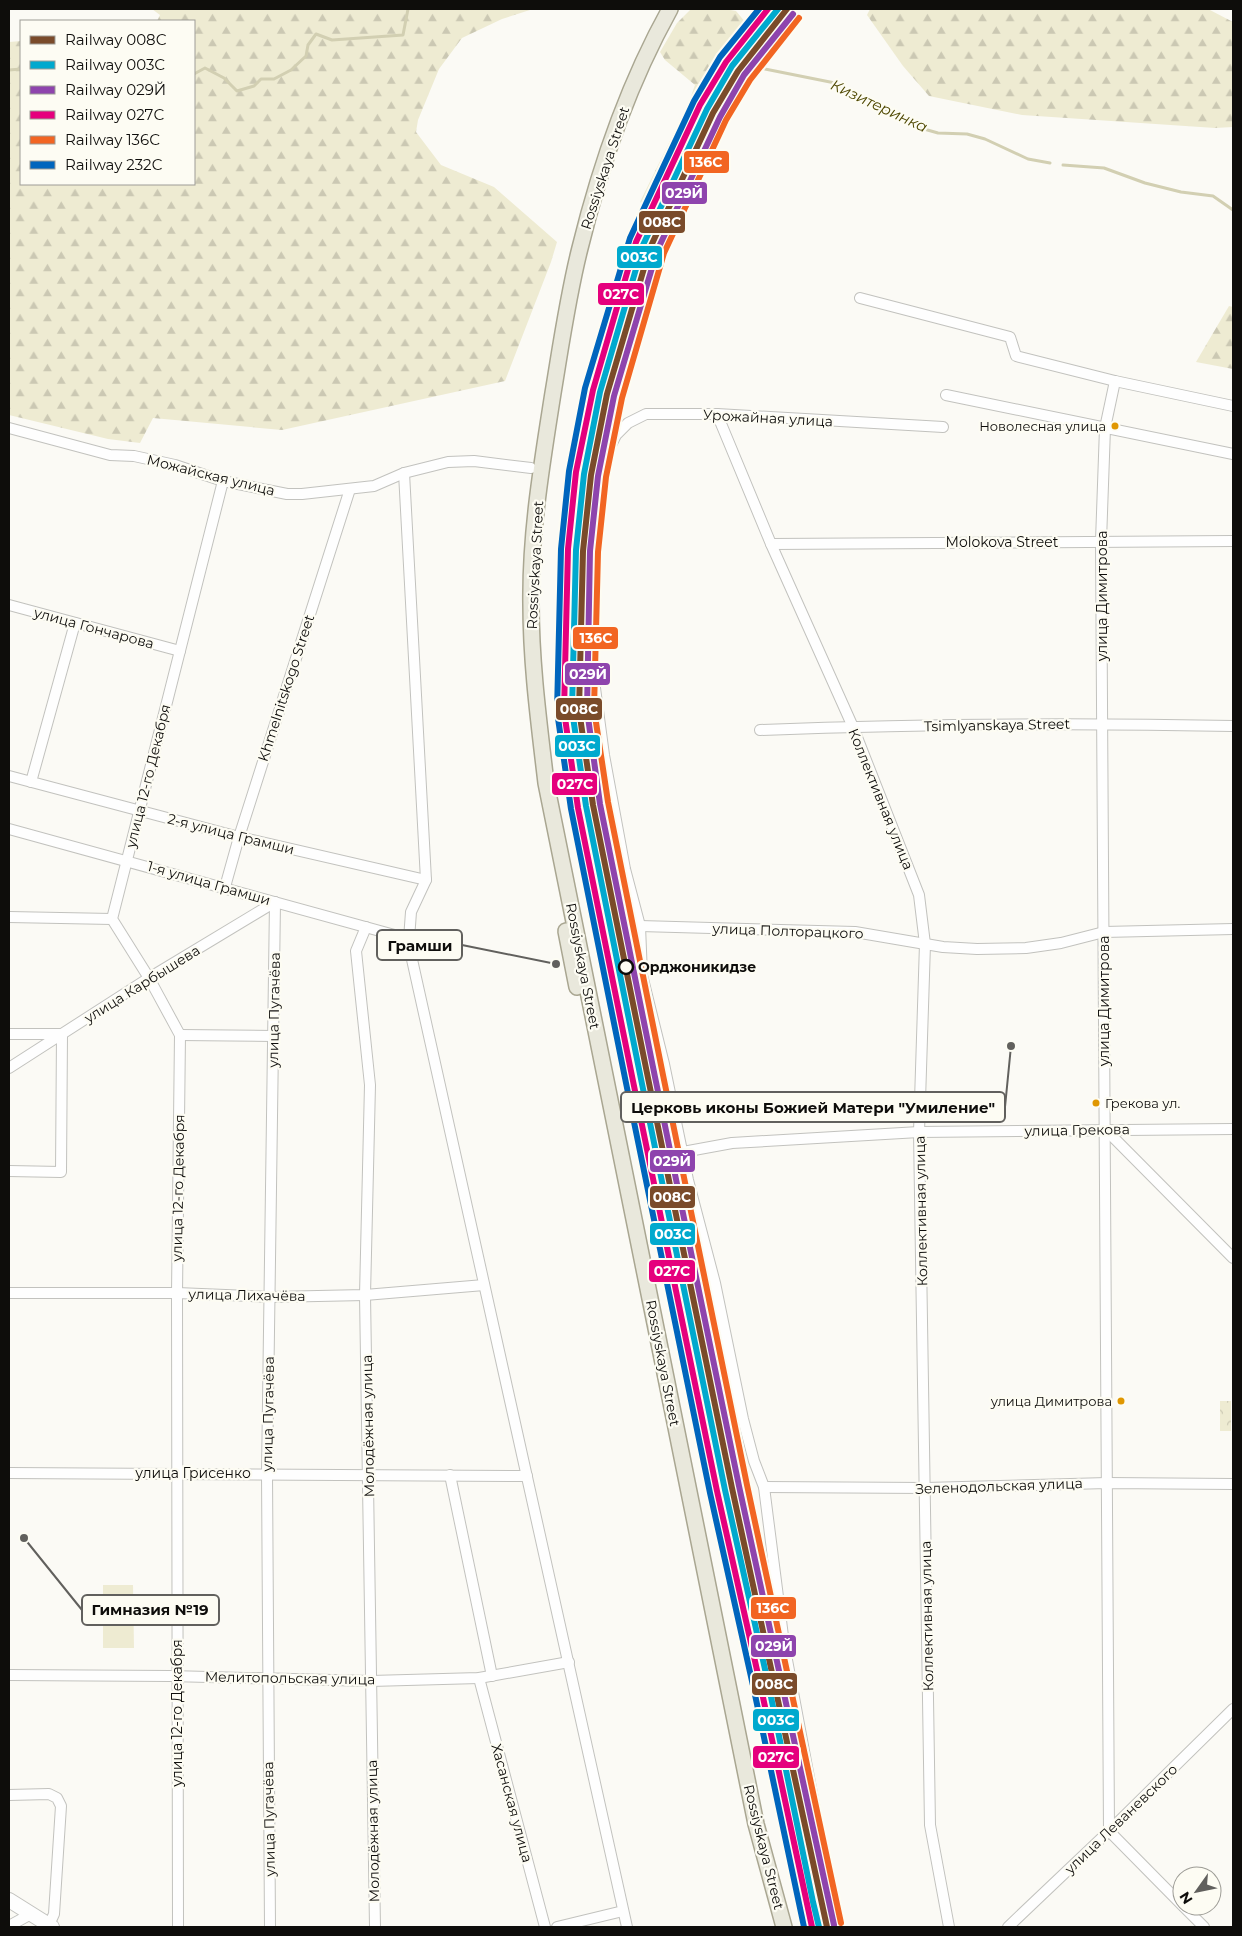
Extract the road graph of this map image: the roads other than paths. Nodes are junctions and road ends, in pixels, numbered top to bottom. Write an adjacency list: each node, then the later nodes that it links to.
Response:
1 (659, 9): 12 (main road, Rossiyskaya Street)
2 (670, 9): 94 (main road, Rossiyskaya Street)
3 (860, 298): 4 (street)
4 (1115, 381): 6 (street); 10 (street, улица Димитрова)
5 (946, 395): 10 (street)
6 (1233, 406)
7 (717, 414): 8 (street, Урожайная улица); 18 (street, Коллективная улица); 37 (street, Урожайная улица)
8 (943, 427)
9 (9, 428): 14 (street, Можайская улица)
10 (1105, 428): 11 (street); 16 (street, улица Димитрова)
11 (1233, 454)
12 (531, 468): 13 (street, Можайская улица); 93 (main road, Rossiyskaya Street)
13 (404, 474): 15 (street, Можайская улица); 32 (street)
14 (223, 481): 15 (street, Можайская улица); 21 (street, улица 12-го Декабря)
15 (350, 488): 30 (street, Khmelnitskogo Street)
16 (1101, 541): 17 (street, Molokova Street); 18 (street, Molokova Street); 22 (street, улица Димитрова)
17 (1233, 541)
18 (771, 544): 24 (street, Коллективная улица)
19 (9, 605): 20 (street, улица Гончарова)
20 (75, 623): 21 (street, улица Гончарова); 27 (street)
21 (180, 651): 28 (street, улица 12-го Декабря)
22 (1102, 723): 23 (street, Tsimlyanskaya Street); 24 (street, Tsimlyanskaya Street); 40 (street, улица Димитрова)
23 (1233, 726)
24 (853, 727): 25 (street, Tsimlyanskaya Street); 42 (street, Коллективная улица)
25 (760, 730)
26 (9, 776): 27 (street, 2-я улица Грамши)
27 (32, 782): 28 (street, 2-я улица Грамши)
28 (139, 811): 30 (street, 2-я улица Грамши); 31 (street, улица 12-го Декабря)
29 (9, 828): 31 (street, 1-я улица Грамши)
30 (239, 837): 32 (street, 2-я улица Грамши); 33 (street, Khmelnitskogo Street)
31 (126, 860): 33 (street, 1-я улица Грамши); 36 (street, улица 12-го Декабря)
32 (426, 880): 41 (street)
33 (225, 887): 34 (street, 1-я улица Грамши)
34 (275, 902): 38 (street, 1-я улица Грамши); 43 (street, улица Карбышева); 47 (street, улица Пугачёва)
35 (9, 917): 36 (street)
36 (112, 919): 43 (street, улица 12-го Декабря)
37 (640, 926): 42 (street, улица Полторацкого); 52 (street)
38 (366, 927): 41 (street, 1-я улица Грамши); 58 (street, Молодёжная улица)
39 (1233, 929): 40 (street, улица Полторацкого)
40 (1104, 932): 42 (street, улица Полторацкого); 50 (street, улица Димитрова)
41 (409, 938): 55 (street)
42 (926, 944): 51 (street, Коллективная улица)
43 (149, 978): 45 (street, улица Карбышева); 46 (street, улица 12-го Декабря)
44 (9, 1034): 45 (street)
45 (62, 1034): 48 (street, улица Карбышева); 53 (street)
46 (180, 1035): 47 (street); 57 (street, улица 12-го Декабря)
47 (274, 1036): 59 (street, улица Пугачёва)
48 (9, 1068)
49 (1233, 1128): 50 (street, улица Грекова)
50 (1105, 1129): 51 (street, улица Грекова); 54 (street); 66 (street, улица Димитрова)
51 (919, 1132): 52 (street, улица Грекова); 69 (street, Коллективная улица)
52 (683, 1152): 68 (street)
53 (9, 1171)
54 (1233, 1258)
55 (484, 1285): 58 (street, улица Лихачёва); 65 (street)
56 (9, 1293): 57 (street, улица Лихачёва)
57 (177, 1293): 59 (street, улица Лихачёва); 61 (street, улица 12-го Декабря)
58 (366, 1295): 59 (street, улица Лихачёва); 63 (street, Молодёжная улица)
59 (270, 1296): 62 (street, улица Пугачёва)
60 (9, 1473): 61 (street, улица Грисенко)
61 (178, 1473): 62 (street, улица Грисенко); 72 (street, улица 12-го Декабря)
62 (267, 1474): 63 (street, улица Грисенко); 74 (street, улица Пугачёва)
63 (369, 1475): 64 (street, улица Грисенко); 76 (street, Молодёжная улица)
64 (450, 1475): 65 (street, улица Грисенко); 73 (street)
65 (527, 1476): 70 (street)
66 (1107, 1483): 67 (street, Зеленодольская улица); 69 (street, Зеленодольская улица); 79 (street, улица Димитрова)
67 (1233, 1484)
68 (764, 1487): 69 (street, Зеленодольская улица); 95 (street)
69 (926, 1488): 96 (street, Коллективная улица)
70 (569, 1662): 73 (street, Мелитопольская улица); 82 (street)
71 (9, 1674): 72 (street, Мелитопольская улица)
72 (176, 1676): 74 (street, Мелитопольская улица); 87 (street, улица 12-го Декабря)
73 (492, 1676): 75 (street, Мелитопольская улица)
74 (268, 1678): 76 (street, Мелитопольская улица); 88 (street, улица Пугачёва)
75 (479, 1678): 76 (street, Мелитопольская улица); 90 (street, Хасанская улица)
76 (371, 1681): 89 (street, Молодёжная улица)
77 (1233, 1709): 79 (street, улица Леваневского)
78 (9, 1795): 86 (street)
79 (1110, 1831): 80 (street); 97 (street, улица Леваневского)
80 (1172, 1896)
81 (9, 1900): 83 (street)
82 (623, 1911): 91 (street); 92 (street)
83 (31, 1914): 85 (street); 86 (street)
84 (1192, 1916): 98 (street)
85 (9, 1926)
86 (50, 1926)
87 (178, 1927)
88 (270, 1927)
89 (375, 1927)
90 (546, 1927)
91 (557, 1927)
92 (627, 1927)
93 (774, 1927)
94 (784, 1927)
95 (839, 1927)
96 (949, 1927)
97 (1008, 1927)
98 (1204, 1927)

